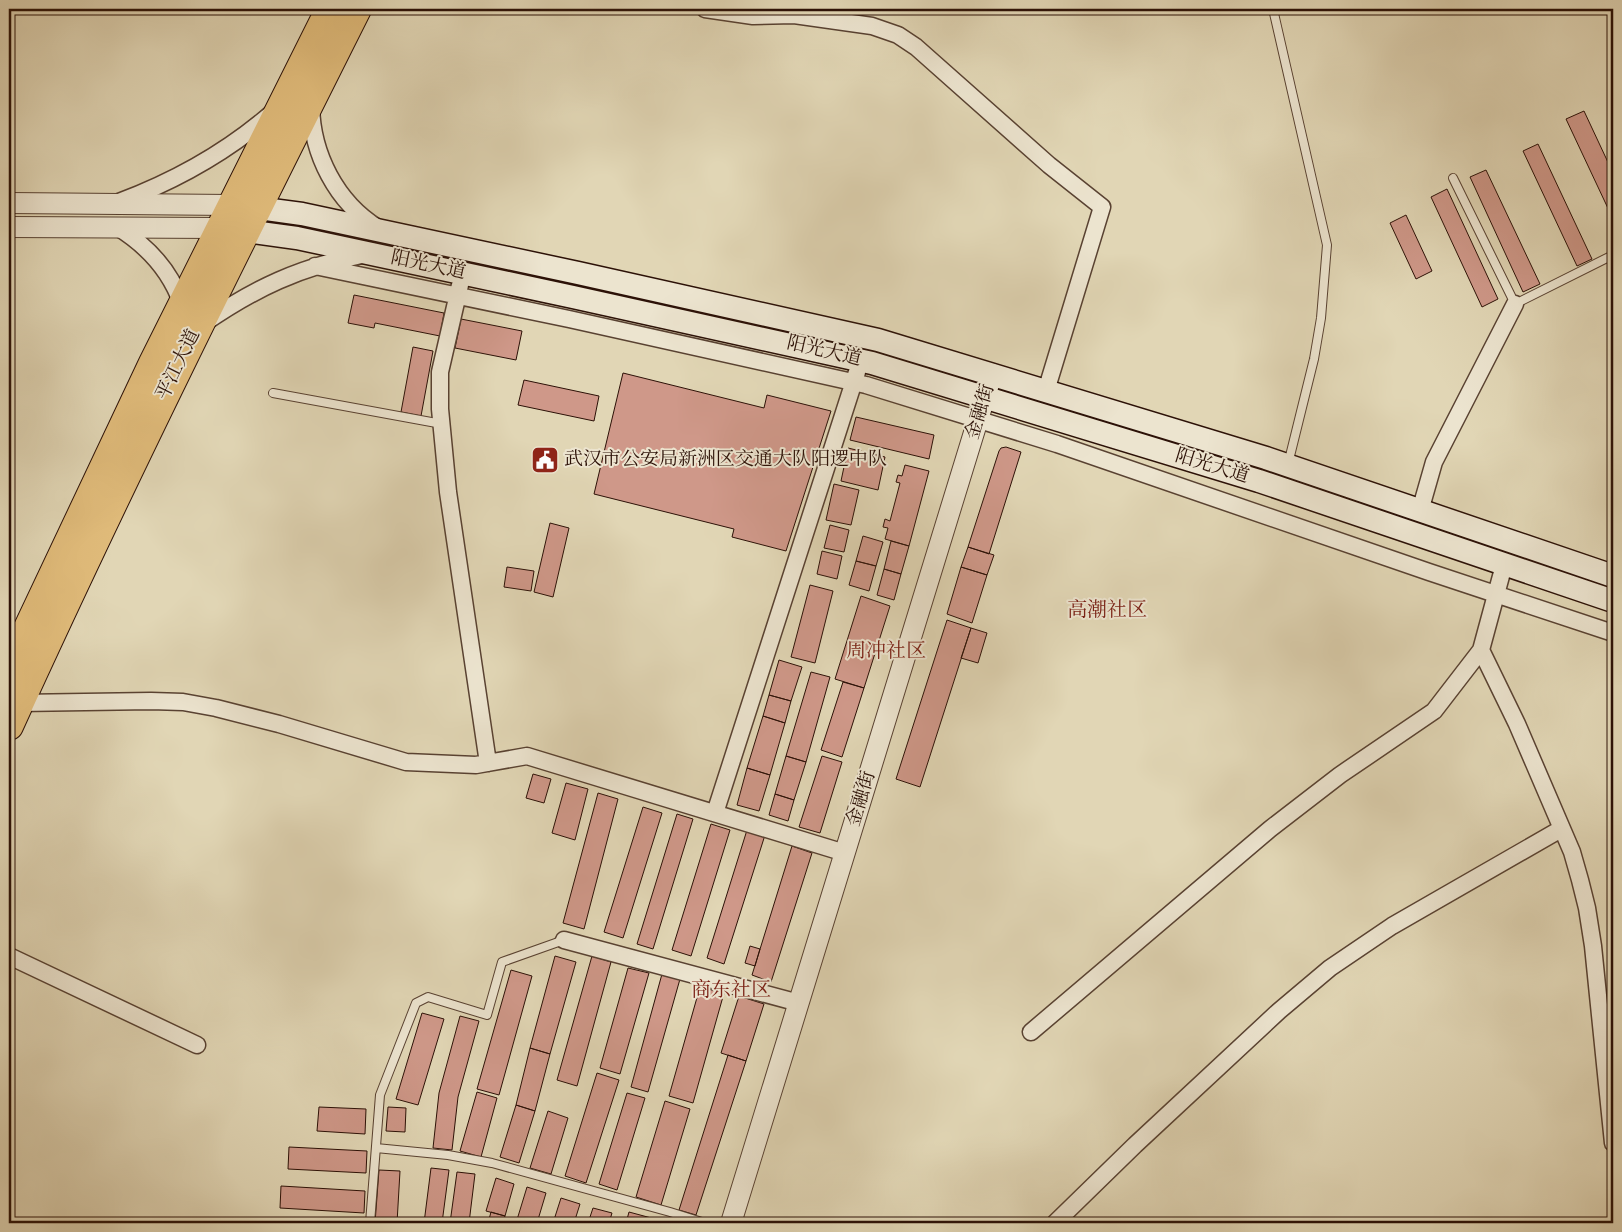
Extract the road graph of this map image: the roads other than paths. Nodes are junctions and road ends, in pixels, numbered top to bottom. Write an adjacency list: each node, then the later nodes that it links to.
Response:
1 (330, 9): 6 (highway, 平江大道)
2 (357, 9): 5 (highway, 平江大道)
3 (705, 9): 25 (street)
4 (1273, 9): 30 (lane)
5 (311, 101): 10 (highway, 平江大道); 13 (street)
6 (282, 105): 9 (street); 10 (highway, 平江大道)
7 (1453, 178): 20 (lane)
8 (9, 203): 9 (street, 阳光大道)
9 (116, 203): 10 (street, 阳光大道)
10 (238, 218): 12 (street, 阳光大道); 13 (main road, 阳光大道); 14 (main road, 阳光大道); 19 (highway, 平江大道); 21 (highway, 平江大道)
11 (9, 227): 12 (street, 阳光大道)
12 (117, 227): 19 (street)
13 (386, 233): 23 (main road, 阳光大道)
14 (369, 254): 16 (street); 17 (main road, 阳光大道)
15 (1613, 255): 20 (lane)
16 (315, 266): 18 (street); 21 (street)
17 (463, 274): 18 (street); 22 (main road, 阳光大道)
18 (458, 296): 24 (street); 29 (street)
19 (182, 304): 38 (highway, 平江大道)
20 (1515, 304): 31 (street)
21 (197, 328): 39 (highway, 平江大道)
22 (861, 360): 24 (street); 27 (main road, 阳光大道)
23 (992, 374): 25 (main road, 阳光大道); 27 (street, 金融街)
24 (854, 382): 28 (street); 41 (street)
25 (1046, 391): 30 (main road, 阳光大道)
26 (273, 393): 29 (lane)
27 (985, 397): 28 (street, 金融街); 32 (main road, 阳光大道)
28 (978, 420): 34 (street); 43 (street, 金融街)
29 (442, 424): 40 (street)
30 (1288, 466): 31 (main road, 阳光大道)
31 (1420, 511): 33 (main road, 阳光大道)
32 (1504, 565): 34 (street); 35 (main road, 阳光大道)
33 (1613, 576)
34 (1496, 595): 36 (street); 37 (street)
35 (1613, 601)
36 (1613, 633)
37 (1481, 650): 42 (street); 47 (street)
38 (9, 668)
39 (14, 714): 40 (street)
40 (488, 763): 41 (street)
41 (715, 813): 43 (street)
42 (1561, 828): 49 (street); 54 (street)
43 (845, 853): 46 (street, 金融街)
44 (564, 940): 46 (street); 50 (lane)
45 (9, 956): 48 (street)
46 (799, 1003): 53 (street, 金融街)
47 (1031, 1032)
48 (197, 1045)
49 (1613, 1143)
50 (376, 1148): 51 (lane); 52 (lane)
51 (370, 1223)
52 (705, 1223)
53 (731, 1223)
54 (1055, 1223)

